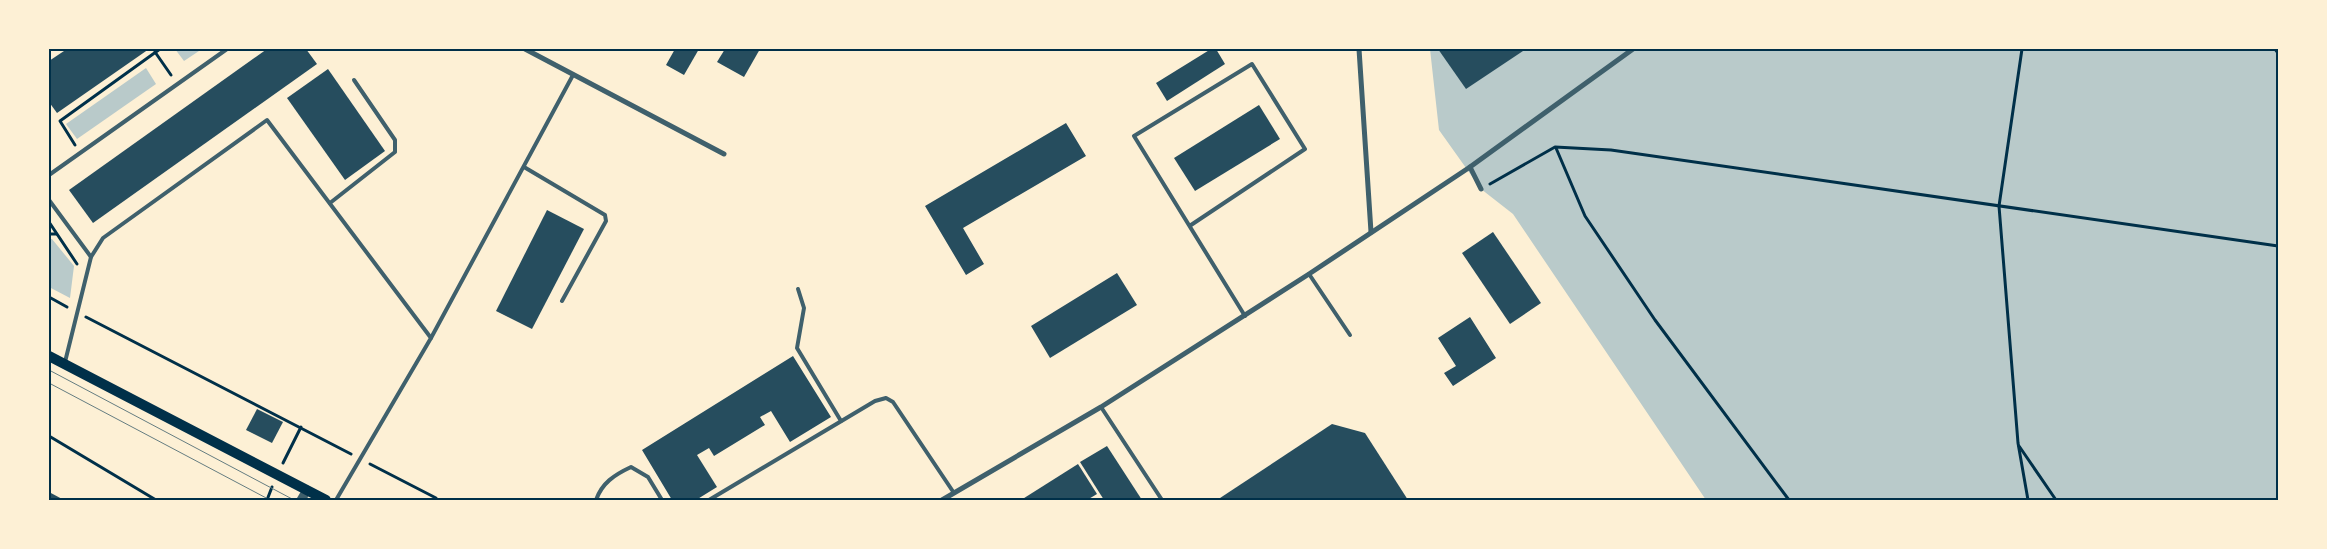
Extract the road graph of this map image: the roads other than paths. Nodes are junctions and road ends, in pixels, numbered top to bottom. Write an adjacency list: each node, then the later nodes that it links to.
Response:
1 (227, 49): 10 (lane)
2 (525, 49): 5 (street)
3 (1359, 49): 15 (street)
4 (1633, 49): 9 (street)
5 (574, 75): 7 (street); 8 (lane)
6 (354, 80): 13 (lane)
7 (724, 154)
8 (524, 167): 19 (lane); 22 (lane)
9 (1470, 167): 11 (street); 15 (street)
10 (49, 175)
11 (1481, 189)
12 (49, 200): 16 (lane)
13 (330, 203): 16 (lane); 22 (lane)
14 (1190, 225): 14 (lane); 20 (lane)
15 (1371, 232): 17 (street)
16 (91, 257): 24 (lane)
17 (1309, 274): 20 (street); 21 (lane)
18 (798, 289): 26 (lane)
19 (562, 301)
20 (1245, 316): 25 (street)
21 (1350, 335)
22 (431, 338): 31 (lane)
23 (49, 356): 24 (main road)
24 (64, 364): 27 (main road)
25 (1101, 407): 28 (street); 36 (lane)
26 (841, 421): 28 (lane); 34 (lane)
27 (307, 490): 29 (street); 30 (main road)
28 (954, 493): 35 (street)
29 (301, 500)
30 (326, 500)
31 (336, 500)
32 (596, 500): 33 (lane)
33 (662, 500)
34 (710, 500)
35 (942, 500)
36 (1162, 500)

